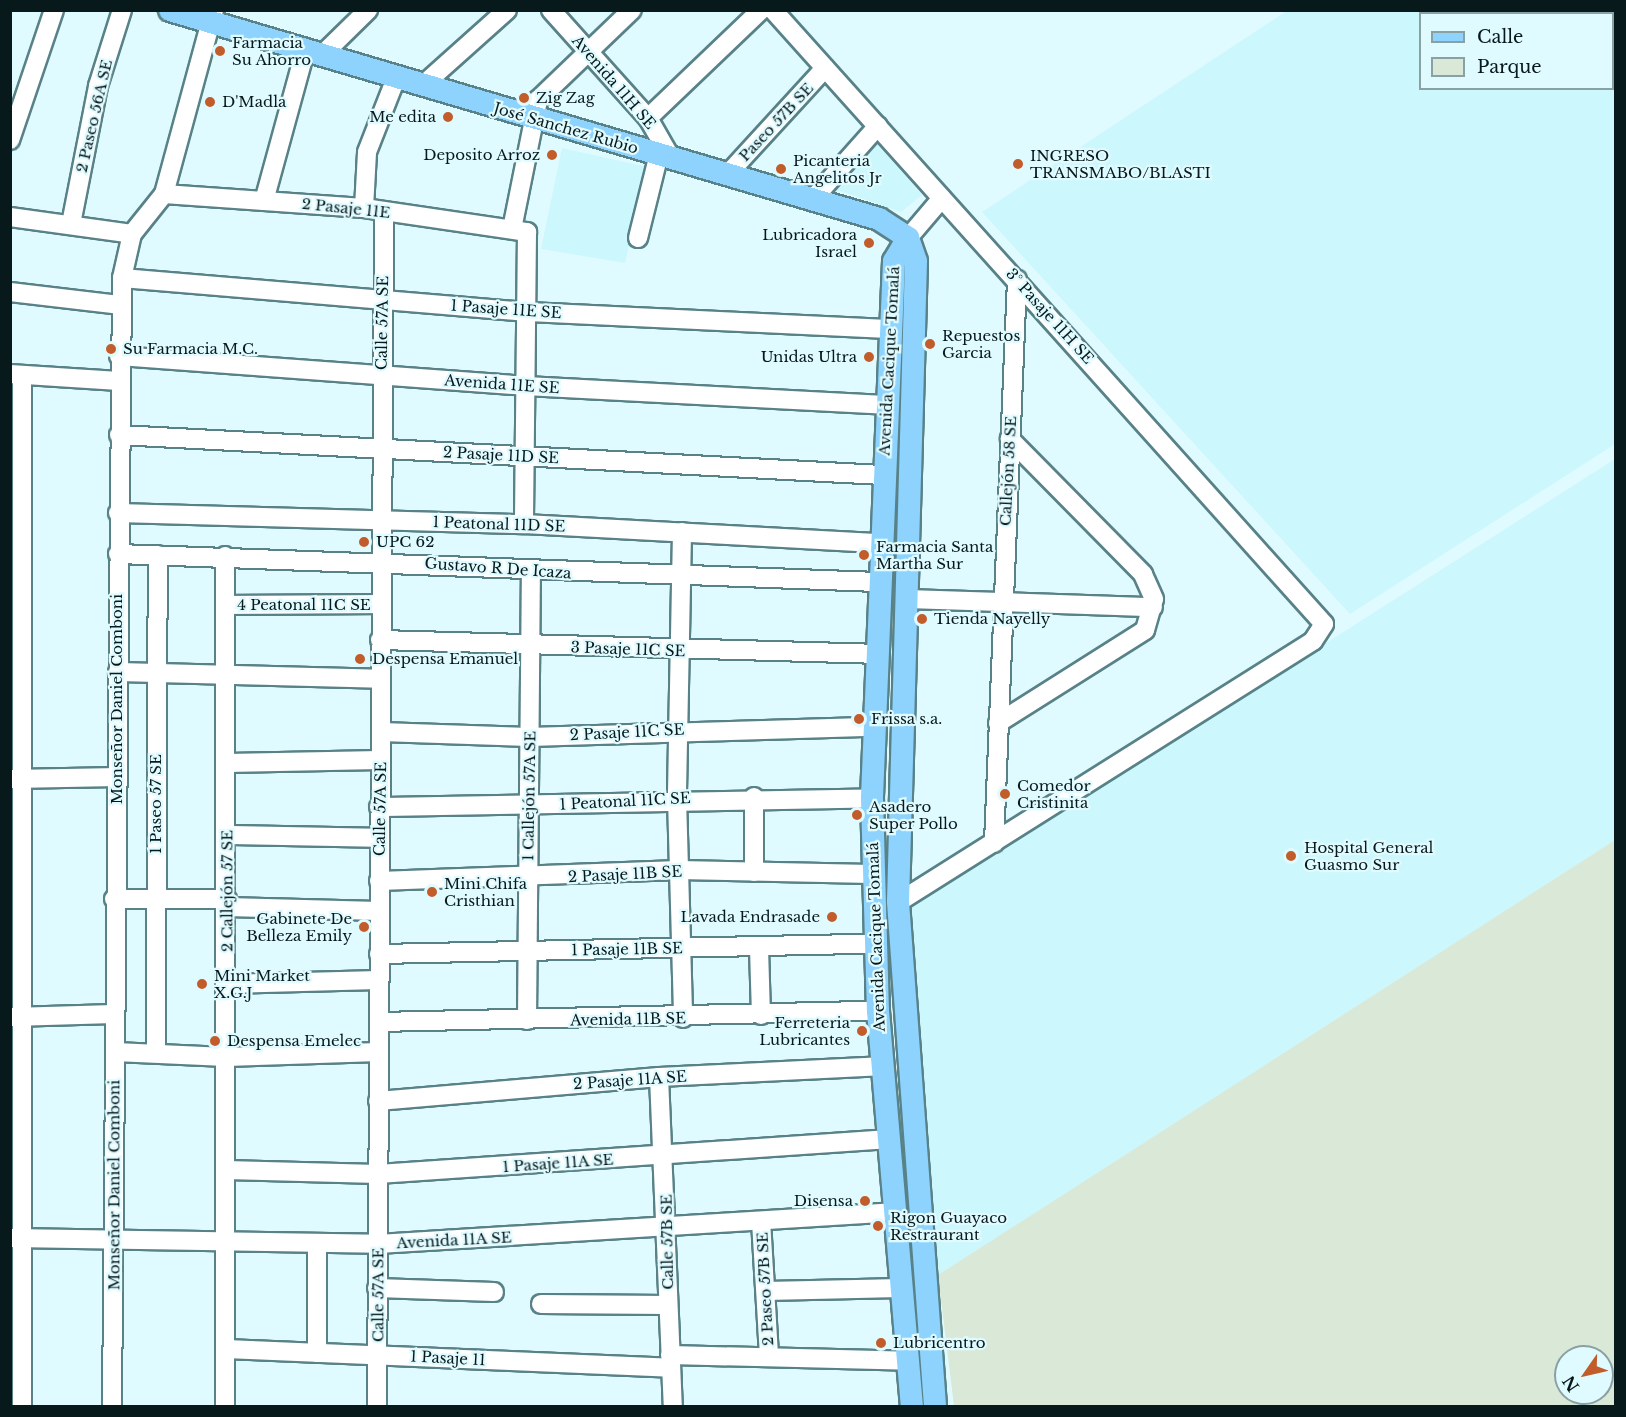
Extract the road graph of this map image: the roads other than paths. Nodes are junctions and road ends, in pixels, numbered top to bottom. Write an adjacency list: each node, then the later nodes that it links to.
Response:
1 (54, 10): 16 (street)
2 (122, 10): 30 (street, 2 Paseo 56A SE)
3 (170, 10): 10 (main road, José Sanchez Rubio)
4 (368, 10): 12 (street)
5 (507, 10): 15 (street)
6 (551, 10): 11 (street, Avenida 11H SE)
7 (632, 10): 11 (street)
8 (760, 10): 17 (street)
9 (773, 10): 13 (street, 3° Pasaje 11H SE)
10 (216, 15): 12 (main road, José Sanchez Rubio); 23 (street, Monseñor Daniel Comboni)
11 (588, 52): 17 (street, Avenida 11H SE); 18 (street)
12 (313, 53): 14 (main road, José Sanchez Rubio); 26 (street)
13 (825, 68): 19 (street, 3° Pasaje 11H SE); 22 (street, Paseo 57B SE)
14 (396, 78): 15 (main road, José Sanchez Rubio); 27 (street)
15 (422, 86): 18 (main road, José Sanchez Rubio)
16 (18, 89): 20 (street)
17 (648, 118): 21 (street, Avenida 11H SE)
18 (534, 120): 21 (main road, José Sanchez Rubio); 31 (street)
19 (878, 126): 24 (street, 3° Pasaje 11H SE); 25 (street)
20 (10, 140)
21 (665, 156): 22 (main road, José Sanchez Rubio); 33 (street)
22 (727, 175): 25 (main road, José Sanchez Rubio)
23 (164, 194): 26 (street, 2 Pasaje 11E); 32 (street, Monseñor Daniel Comboni)
24 (942, 198): 34 (street); 36 (street, 3° Pasaje 11H SE)
25 (812, 200): 34 (main road, José Sanchez Rubio)
26 (264, 201): 27 (street, 2 Pasaje 11E)
27 (364, 208): 28 (street, 2 Pasaje 11E)
28 (384, 212): 31 (street, 2 Pasaje 11E); 38 (street, Calle 57A SE)
29 (10, 217): 30 (street)
30 (71, 224): 32 (street)
31 (519, 231): 40 (street)
32 (132, 234): 35 (street, Monseñor Daniel Comboni)
33 (638, 238)
34 (908, 238): 41 (main road, Avenida Cacique Tomalá); 65 (main road, Avenida Cacique Tomalá)
35 (122, 278): 38 (street, 1 Pasaje 11E SE); 39 (street, Monseñor Daniel Comboni)
36 (1017, 279): 49 (street, Callejón 58 SE); 94 (street, 3° Pasaje 11H SE)
37 (10, 292): 39 (street)
38 (382, 300): 40 (street, 1 Pasaje 11E SE); 44 (street, Calle 57A SE)
39 (121, 305): 42 (street, Monseñor Daniel Comboni)
40 (527, 312): 41 (street, 1 Pasaje 11E SE); 46 (street)
41 (890, 329): 47 (main road, Avenida Cacique Tomalá)
42 (119, 356): 44 (street, Avenida 11E SE); 45 (street, Monseñor Daniel Comboni)
43 (16, 374): 45 (street); 86 (street)
44 (381, 375): 46 (street, Avenida 11E SE); 50 (street, Calle 57A SE)
45 (119, 381): 48 (street, Monseñor Daniel Comboni)
46 (525, 386): 47 (street, Avenida 11E SE); 51 (street)
47 (885, 405): 52 (main road, Avenida Cacique Tomalá)
48 (119, 435): 50 (street, 2 Pasaje 11D SE); 53 (street, Monseñor Daniel Comboni)
49 (1010, 439): 66 (street, Callejón 58 SE); 69 (street)
50 (380, 449): 51 (street, 2 Pasaje 11D SE); 54 (street, Calle 57A SE)
51 (525, 456): 52 (street, 2 Pasaje 11D SE); 55 (street)
52 (882, 475): 57 (main road, Avenida Cacique Tomalá)
53 (118, 513): 54 (street, 1 Peatonal 11D SE); 58 (street, Monseñor Daniel Comboni)
54 (380, 522): 55 (street, 1 Peatonal 11D SE); 61 (street, Calle 57A SE)
55 (524, 524): 56 (street, 1 Peatonal 11D SE)
56 (682, 532): 57 (street, 1 Peatonal 11D SE); 63 (street)
57 (880, 543): 64 (main road, Avenida Cacique Tomalá)
58 (118, 554): 59 (street, Gustavo R De Icaza); 74 (street, Monseñor Daniel Comboni)
59 (158, 555): 60 (street, Gustavo R De Icaza); 75 (street, 1 Paseo 57 SE)
60 (225, 556): 61 (street, Gustavo R De Icaza); 68 (street, 2 Callejón 57 SE)
61 (380, 560): 62 (street, Gustavo R De Icaza); 67 (street, Calle 57A SE)
62 (531, 572): 63 (street, Gustavo R De Icaza); 71 (street, 1 Callejón 57A SE)
63 (682, 576): 64 (street, Gustavo R De Icaza); 72 (street)
64 (879, 582): 73 (main road, Avenida Cacique Tomalá)
65 (908, 599): 66 (street); 102 (main road, Avenida Cacique Tomalá)
66 (1003, 600): 69 (street); 78 (street, Callejón 58 SE)
67 (380, 604): 68 (street, 4 Peatonal 11C SE); 70 (street, Calle 57A SE)
68 (228, 605): 76 (street, 2 Callejón 57 SE)
69 (1153, 607): 78 (street)
70 (380, 640): 71 (street, 3 Pasaje 11C SE); 77 (street, Calle 57A SE)
71 (530, 646): 72 (street, 3 Pasaje 11C SE); 82 (street, 1 Callejón 57A SE)
72 (682, 652): 73 (street, 3 Pasaje 11C SE); 80 (street)
73 (875, 654): 79 (main road, Avenida Cacique Tomalá)
74 (118, 672): 75 (street); 85 (street, Monseñor Daniel Comboni)
75 (156, 674): 76 (street); 101 (street, 1 Paseo 57 SE)
76 (227, 675): 77 (street); 84 (street, 2 Callejón 57 SE)
77 (380, 679): 81 (street, Calle 57A SE)
78 (998, 723): 94 (street, Callejón 58 SE)
79 (873, 727): 80 (street, 2 Pasaje 11C SE); 89 (main road, Avenida Cacique Tomalá)
80 (679, 728): 82 (street, 2 Pasaje 11C SE); 88 (street)
81 (381, 732): 82 (street, 2 Pasaje 11C SE); 83 (street, Calle 57A SE)
82 (529, 737): 90 (street, 1 Callejón 57A SE)
83 (380, 760): 84 (street); 91 (street, Calle 57A SE)
84 (227, 763): 92 (street, 2 Callejón 57 SE)
85 (118, 777): 86 (street); 100 (street, Monseñor Daniel Comboni)
86 (16, 779): 115 (street)
87 (754, 796): 88 (street, 1 Peatonal 11C SE); 89 (street, 1 Peatonal 11C SE); 96 (street)
88 (677, 798): 90 (street, 1 Peatonal 11C SE); 95 (street)
89 (872, 798): 97 (main road, Avenida Cacique Tomalá)
90 (529, 806): 91 (street, 1 Peatonal 11C SE); 98 (street, 1 Callejón 57A SE)
91 (379, 807): 93 (street, Calle 57A SE)
92 (227, 835): 93 (street); 103 (street, 2 Callejón 57 SE)
93 (379, 838): 99 (street, Calle 57A SE)
94 (994, 843): 102 (street)
95 (679, 870): 96 (street, 2 Pasaje 11B SE); 98 (street, 2 Pasaje 11B SE); 106 (street)
96 (754, 872): 97 (street, 2 Pasaje 11B SE)
97 (872, 874): 105 (main road, Avenida Cacique Tomalá)
98 (528, 879): 99 (street, 2 Pasaje 11B SE); 108 (street, 1 Callejón 57A SE)
99 (379, 881): 104 (street, Calle 57A SE)
100 (114, 899): 101 (street); 113 (street, Monseñor Daniel Comboni)
101 (157, 899): 103 (street); 121 (street, 1 Paseo 57 SE)
102 (898, 902): 157 (main road, Avenida Cacique Tomalá)
103 (227, 903): 104 (street); 111 (street, 2 Callejón 57 SE)
104 (379, 911): 109 (street, Calle 57A SE)
105 (876, 944): 107 (street, 1 Pasaje 11B SE); 112 (main road, Avenida Cacique Tomalá)
106 (682, 948): 107 (street, 1 Pasaje 11B SE); 108 (street, 1 Pasaje 11B SE); 116 (street)
107 (759, 948): 114 (street)
108 (527, 951): 109 (street, 1 Pasaje 11B SE); 117 (street, 1 Callejón 57A SE)
109 (379, 954): 110 (street, Calle 57A SE)
110 (379, 980): 111 (street); 118 (street, Calle 57A SE)
111 (226, 984): 122 (street, 2 Callejón 57 SE)
112 (878, 1011): 114 (street, Avenida 11B SE); 123 (main road, Avenida Cacique Tomalá)
113 (114, 1014): 115 (street); 119 (street, Monseñor Daniel Comboni)
114 (761, 1015): 116 (street, Avenida 11B SE)
115 (16, 1017): 126 (street)
116 (683, 1018): 117 (street, Avenida 11B SE)
117 (526, 1020): 118 (street, Avenida 11B SE)
118 (379, 1022): 120 (street, Calle 57A SE)
119 (115, 1052): 121 (street); 135 (street, Monseñor Daniel Comboni)
120 (378, 1052): 122 (street); 125 (street, Calle 57A SE)
121 (156, 1053): 122 (street)
122 (226, 1057): 129 (street, 2 Callejón 57 SE)
123 (882, 1066): 124 (street, 2 Pasaje 11A SE); 127 (main road, Avenida Cacique Tomalá)
124 (659, 1077): 125 (street, 2 Pasaje 11A SE); 128 (street, Calle 57B SE)
125 (378, 1101): 130 (street, Calle 57A SE)
126 (16, 1124): 134 (street)
127 (890, 1139): 128 (street, 1 Pasaje 11A SE); 131 (main road, Avenida Cacique Tomalá)
128 (666, 1156): 130 (street, 1 Pasaje 11A SE); 133 (street, Calle 57B SE)
129 (226, 1170): 130 (street, 1 Pasaje 11A SE); 136 (street, 2 Callejón 57 SE)
130 (378, 1174): 138 (street, Calle 57A SE)
131 (897, 1212): 132 (street, Avenida 11A SE); 140 (main road, Avenida Cacique Tomalá)
132 (761, 1221): 133 (street, Avenida 11A SE); 141 (street, 2 Paseo 57B SE)
133 (664, 1230): 138 (street, Avenida 11A SE); 144 (street, Calle 57B SE)
134 (16, 1238): 135 (street, Avenida 11A SE); 151 (street)
135 (114, 1242): 136 (street, Avenida 11A SE); 152 (street, Monseñor Daniel Comboni)
136 (226, 1243): 137 (street, Avenida 11A SE); 145 (street, 2 Callejón 57 SE)
137 (317, 1244): 138 (street, Avenida 11A SE); 146 (street)
138 (378, 1244): 139 (street, Calle 57A SE)
139 (377, 1288): 142 (street); 147 (street, Calle 57A SE)
140 (903, 1288): 141 (street); 149 (main road, Avenida Cacique Tomalá)
141 (766, 1291): 148 (street, 2 Paseo 57B SE)
142 (494, 1292)
143 (541, 1304): 144 (street)
144 (668, 1305): 150 (street, Calle 57B SE)
145 (226, 1349): 146 (street, 1 Pasaje 11); 153 (street, 2 Callejón 57 SE)
146 (317, 1353): 147 (street, 1 Pasaje 11)
147 (377, 1355): 150 (street, 1 Pasaje 11); 154 (street, Calle 57A SE)
148 (769, 1357): 149 (street, 1 Pasaje 11); 150 (street, 1 Pasaje 11)
149 (909, 1361): 156 (main road, Avenida Cacique Tomalá)
150 (670, 1362): 155 (street, Calle 57B SE)
151 (22, 1407)
152 (112, 1407)
153 (225, 1407)
154 (377, 1407)
155 (673, 1407)
156 (912, 1407)
157 (935, 1407)

